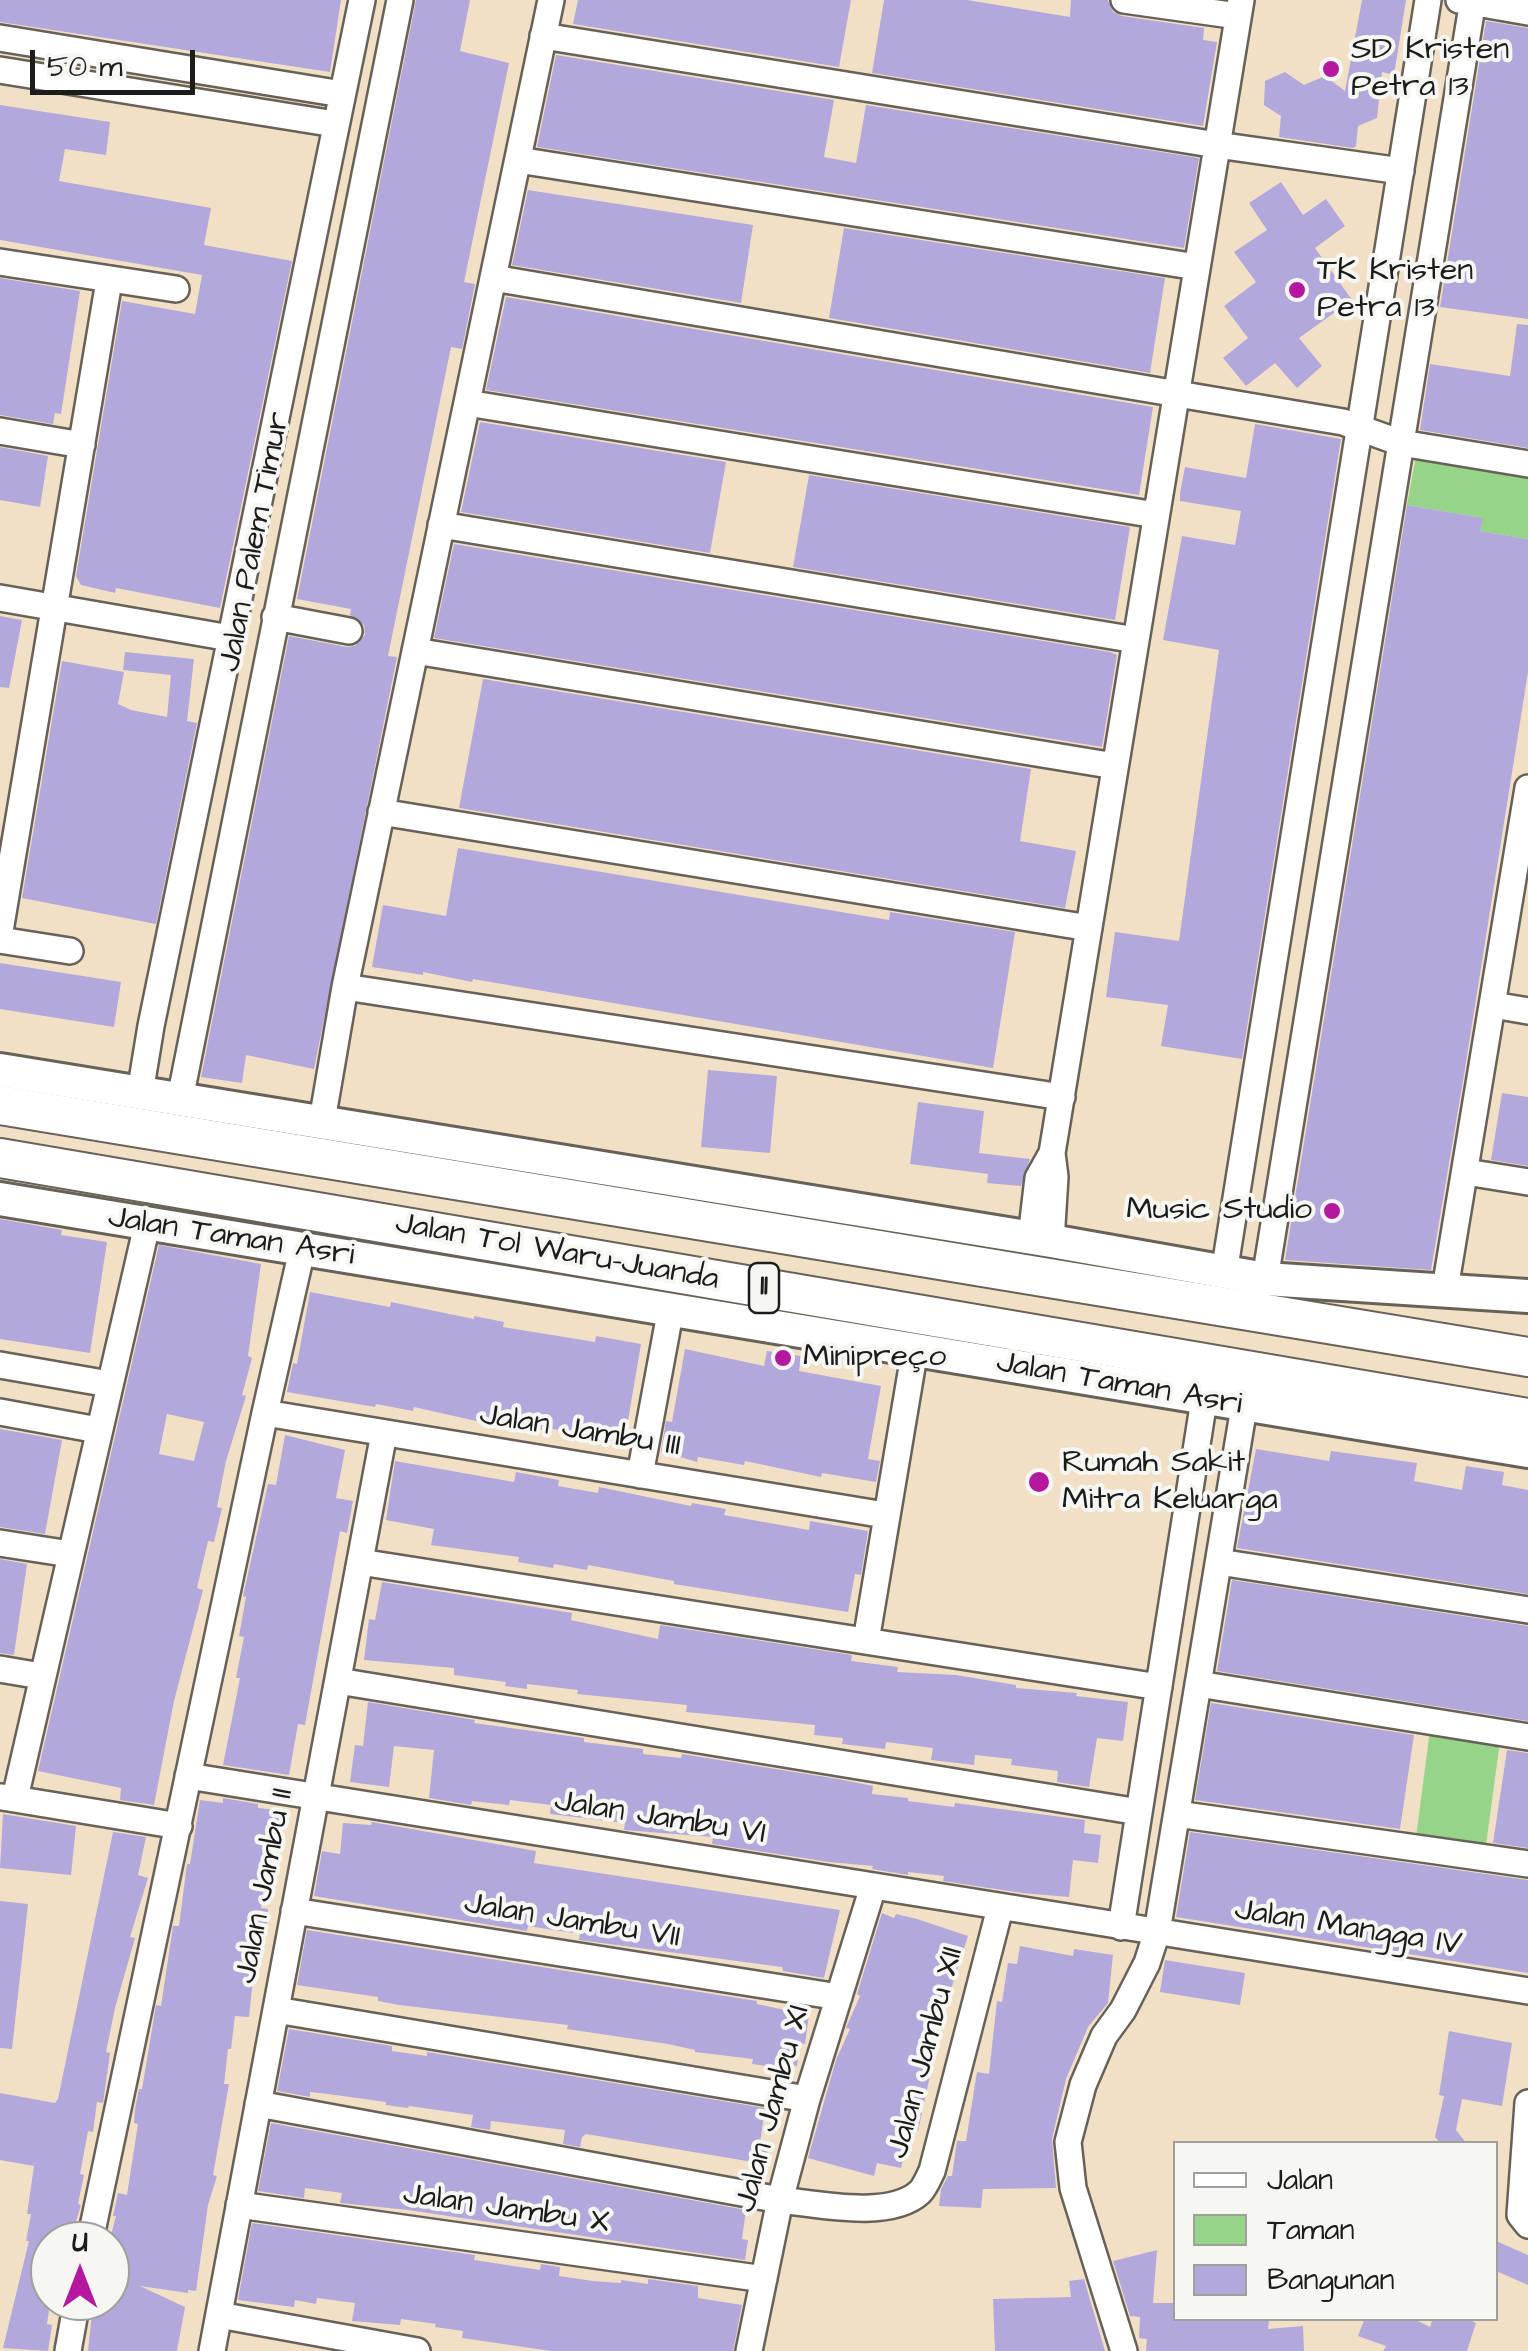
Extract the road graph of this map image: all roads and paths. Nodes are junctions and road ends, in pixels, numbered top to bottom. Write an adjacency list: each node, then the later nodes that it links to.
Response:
1 (362, 0): 12 (street, Jalan Palem Timur)
2 (400, 0): 24 (street, Jalan Palem Timur)
3 (551, 0): 9 (street)
4 (1124, 0): 7 (street)
5 (1428, 0): 16 (street)
6 (1468, 1): 8 (street); 28 (street)
7 (1239, 8): 14 (street)
8 (1528, 12)
9 (544, 36): 14 (street); 15 (street)
10 (0, 38): 12 (street)
11 (0, 70): 13 (street)
12 (342, 94): 13 (street, Jalan Palem Timur)
13 (336, 124): 22 (street, Jalan Palem Timur)
14 (1217, 145): 16 (street); 18 (street)
15 (518, 160): 18 (street); 19 (street)
16 (1401, 171): 26 (street)
17 (0, 262): 20 (street)
18 (1197, 267): 23 (street)
19 (493, 278): 23 (street); 25 (street)
20 (110, 280): 21 (street); 29 (street)
21 (176, 289)
22 (281, 384): 24 (street); 37 (street, Jalan Palem Timur)
23 (1176, 394): 26 (street); 31 (street)
24 (319, 396): 35 (street, Jalan Palem Timur)
25 (467, 402): 31 (street); 32 (street)
26 (1359, 428): 28 (street); 66 (street)
27 (0, 432): 29 (street)
28 (1401, 443): 30 (street); 67 (street)
29 (82, 446): 34 (street)
30 (1528, 464)
31 (1156, 515): 38 (street)
32 (441, 525): 38 (street); 39 (street)
33 (0, 598): 34 (street)
34 (55, 608): 37 (street); 42 (street)
35 (275, 617): 36 (street); 56 (street, Jalan Palem Timur)
36 (349, 631)
37 (230, 638): 54 (street, Jalan Palem Timur)
38 (1136, 640): 40 (street)
39 (415, 650): 40 (street); 44 (street)
40 (1115, 766): 46 (street)
41 (0, 774): 42 (street)
42 (26, 779): 47 (street)
43 (1528, 788): 45 (street)
44 (381, 812): 46 (street); 50 (street)
45 (1526, 818): 51 (street)
46 (1089, 928): 55 (street)
47 (0, 931)
48 (0, 940): 49 (street)
49 (70, 951)
50 (344, 987): 55 (street); 58 (street)
51 (1493, 1005): 52 (street); 60 (street)
52 (1528, 1011)
53 (0, 1070): 54 (main road)
54 (140, 1093): 56 (main road)
55 (1062, 1097): 64 (street)
56 (180, 1098): 58 (main road)
57 (0, 1104): 71 (highway, Jalan Tol Waru–Juanda / 11)
58 (322, 1121): 64 (main road)
59 (0, 1158): 81 (highway, Jalan Tol Waru–Juanda / 11)
60 (1466, 1172): 61 (street); 68 (street)
61 (1528, 1182)
62 (0, 1199): 63 (main road, Jalan Taman Asri)
63 (147, 1224): 65 (main road, Jalan Taman Asri); 76 (street)
64 (1041, 1239): 66 (main road)
65 (302, 1250): 70 (main road, Jalan Taman Asri); 80 (street)
66 (1224, 1272): 67 (main road)
67 (1265, 1279): 68 (main road)
68 (1445, 1289): 69 (main road)
69 (1528, 1296)
70 (672, 1308): 73 (main road, Jalan Taman Asri); 85 (street)
71 (1280, 1315): 72 (highway); 74 (highway, Jalan Tol Waru–Juanda / 11)
72 (1528, 1333)
73 (916, 1350): 77 (main road, Jalan Taman Asri); 86 (street)
74 (1528, 1357)
75 (0, 1365): 76 (street)
76 (109, 1384): 82 (street)
77 (1204, 1400): 78 (main road, Jalan Taman Asri); 97 (street)
78 (1244, 1406): 84 (main road, Jalan Taman Asri); 90 (street)
79 (0, 1412): 82 (street)
80 (265, 1413): 83 (street, Jalan Jambu III); 99 (street)
81 (1528, 1418)
82 (98, 1430): 88 (street)
83 (384, 1432): 85 (street, Jalan Jambu III); 89 (street, Jalan Jambu II)
84 (1528, 1451)
85 (640, 1475): 86 (street, Jalan Jambu III)
86 (886, 1515): 92 (street)
87 (0, 1542): 88 (street)
88 (70, 1554): 94 (street)
89 (360, 1562): 92 (street); 95 (street, Jalan Jambu II)
90 (1219, 1562): 91 (street); 96 (street)
91 (1528, 1610)
92 (866, 1641): 97 (street)
93 (0, 1668): 94 (street)
94 (41, 1676): 100 (street)
95 (338, 1681): 101 (street, Jalan Jambu II); 102 (street)
96 (1198, 1684): 98 (street); 103 (street)
97 (1159, 1687): 102 (street)
98 (1528, 1737)
99 (188, 1776): 101 (street, Jalan Jambu VI); 104 (street)
100 (8, 1797): 104 (street)
101 (316, 1797): 106 (street, Jalan Jambu VI); 108 (street, Jalan Jambu II)
102 (1139, 1812): 109 (street)
103 (1176, 1814): 105 (street); 110 (street)
104 (179, 1826): 119 (street)
105 (1528, 1864)
106 (873, 1887): 107 (street, Jalan Jambu VI); 112 (street, Jalan Jambu XI)
107 (1000, 1908): 109 (street, Jalan Jambu VI); 117 (street, Jalan Jambu XII)
108 (294, 1910): 112 (street, Jalan Jambu VII); 113 (street, Jalan Jambu II)
109 (1121, 1927): 110 (street, Jalan Mangga IV)
110 (1157, 1932): 111 (street, Jalan Mangga IV); 128 (street)
111 (1528, 1991)
112 (838, 1998): 114 (street, Jalan Jambu XI)
113 (276, 2010): 114 (street); 115 (street, Jalan Jambu II)
114 (807, 2099): 117 (street, Jalan Jambu XI)
115 (258, 2104): 117 (street); 118 (street, Jalan Jambu II)
116 (1528, 2107): 120 (street)
117 (780, 2200): 121 (street, Jalan Jambu XI)
118 (239, 2206): 121 (street, Jalan Jambu X); 122 (street, Jalan Jambu II)
119 (94, 2221)
120 (1526, 2223)
121 (764, 2279): 127 (street, Jalan Jambu XI)
122 (219, 2315): 125 (street, Jalan Jambu II); 126 (street)
123 (73, 2321): 124 (street)
124 (68, 2351)
125 (212, 2351)
126 (417, 2351)
127 (748, 2351)
128 (1124, 2351)

